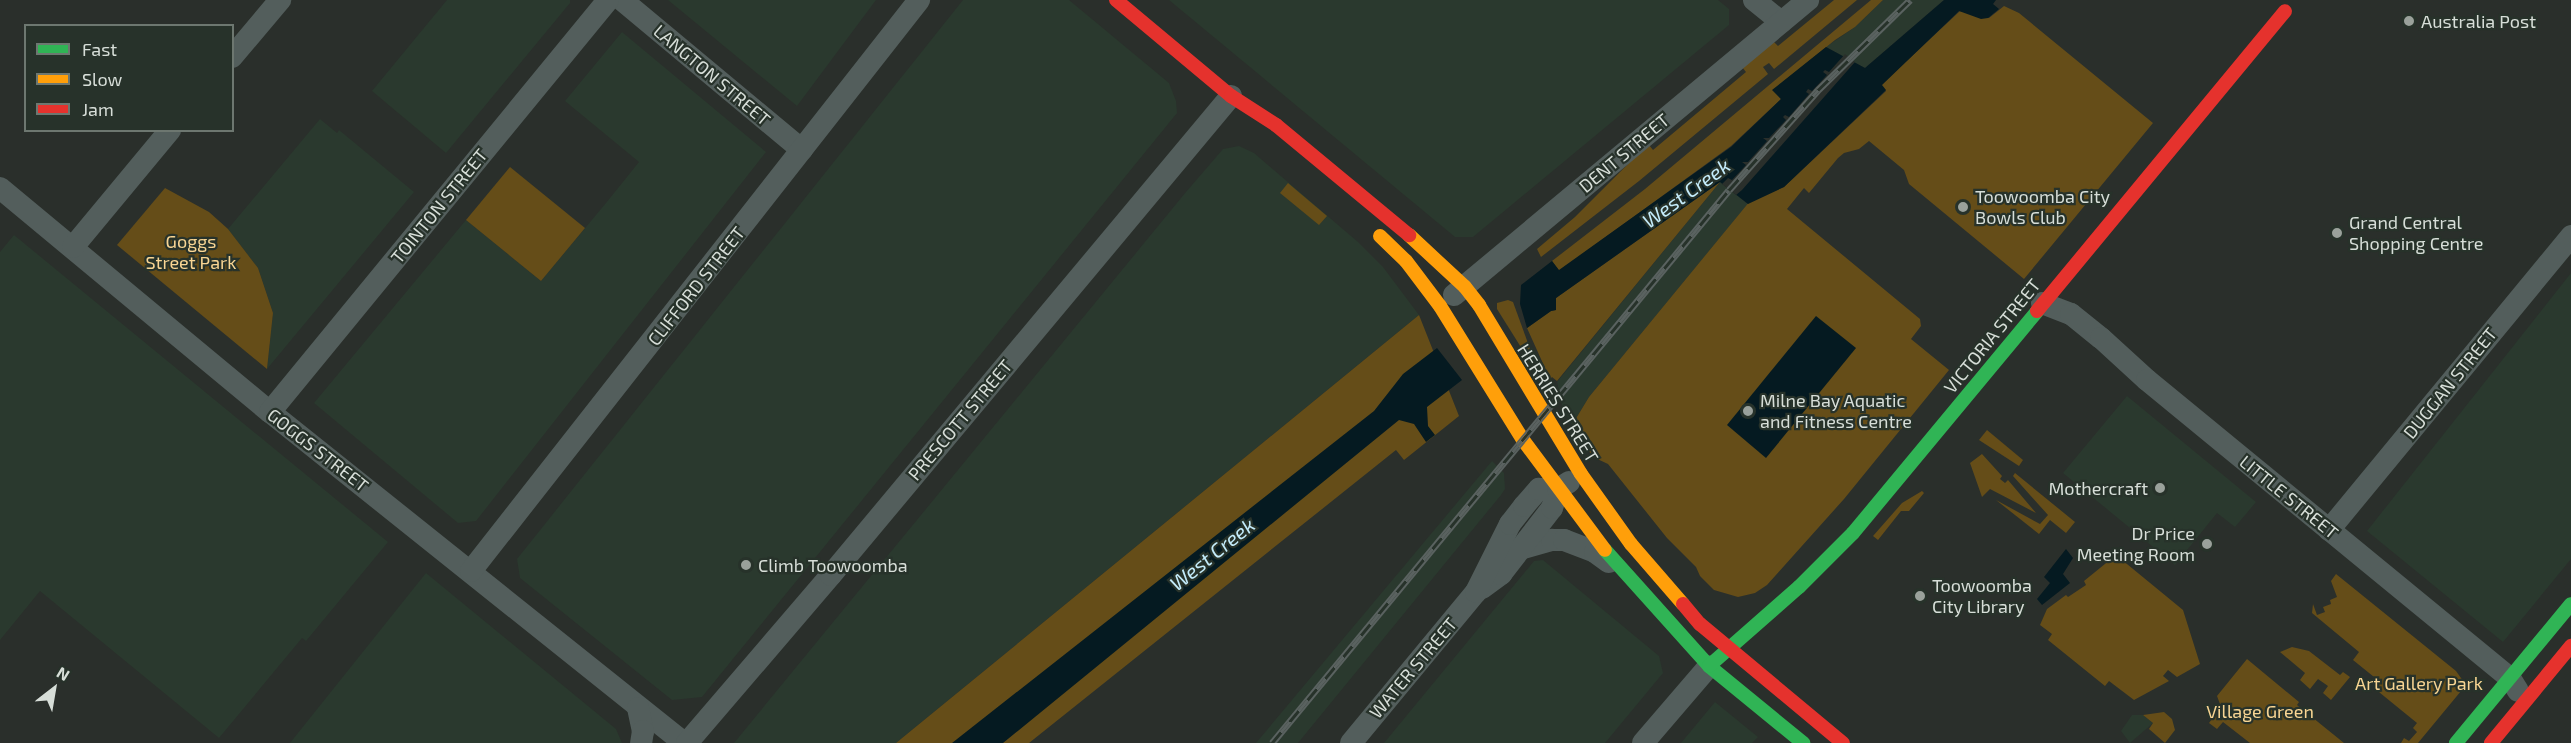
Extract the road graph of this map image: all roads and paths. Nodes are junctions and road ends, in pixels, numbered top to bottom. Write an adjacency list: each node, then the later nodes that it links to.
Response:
1 (280, 0): 10 (street)
2 (608, 0): 22 (street, TOINTON STREET)
3 (622, 0): 14 (street, LANGTON STREET)
4 (919, 0): 14 (street, CLIFFORD STREET)
5 (1116, 0): 11 (main road, HERRIES STREET)
6 (1754, 0): 9 (street)
7 (1808, 0): 9 (street, DENT STREET)
8 (2285, 11): 20 (main road, VICTORIA STREET)
9 (1781, 22): 19 (street, DENT STREET)
10 (234, 55)
11 (1231, 96): 12 (main road, HERRIES STREET); 19 (main road, HERRIES STREET); 38 (street, PRESCOTT STREET)
12 (1257, 129)
13 (169, 132): 18 (street)
14 (802, 150): 28 (street, CLIFFORD STREET)
15 (0, 188): 18 (street, GOGGS STREET)
16 (1369, 226): 21 (main road)
17 (2571, 236): 25 (street, DUGGAN STREET)
18 (73, 247): 22 (street, GOGGS STREET)
19 (1465, 287): 21 (street, DENT STREET); 23 (main road, HERRIES STREET)
20 (2042, 303): 25 (street, LITTLE STREET); 32 (main road, VICTORIA STREET)
21 (1440, 306): 24 (main road)
22 (270, 412): 28 (street, GOGGS STREET)
23 (1581, 474): 24 (street, WATER STREET); 32 (main road, HERRIES STREET)
24 (1558, 489): 26 (street, WATER STREET); 27 (main road); 29 (street, WATER STREET)
25 (2329, 530): 34 (street, LITTLE STREET)
26 (1520, 549): 27 (street); 29 (street, WATER STREET)
27 (1618, 567): 33 (main road)
28 (471, 571): 36 (street, GOGGS STREET)
29 (1476, 592): 39 (street, WATER STREET)
30 (2571, 604): 34 (main road)
31 (2571, 646): 35 (main road)
32 (1730, 649): 33 (main road, VICTORIA STREET); 42 (main road, HERRIES STREET)
33 (1709, 666): 40 (street); 41 (main road)
34 (2510, 678): 35 (street, LITTLE STREET); 43 (main road)
35 (2523, 704): 44 (main road)
36 (638, 708): 37 (street); 38 (street, GOGGS STREET)
37 (641, 743)
38 (685, 743)
39 (1351, 743)
40 (1643, 743)
41 (1803, 743)
42 (1843, 743)
43 (2456, 743)
44 (2492, 743)

